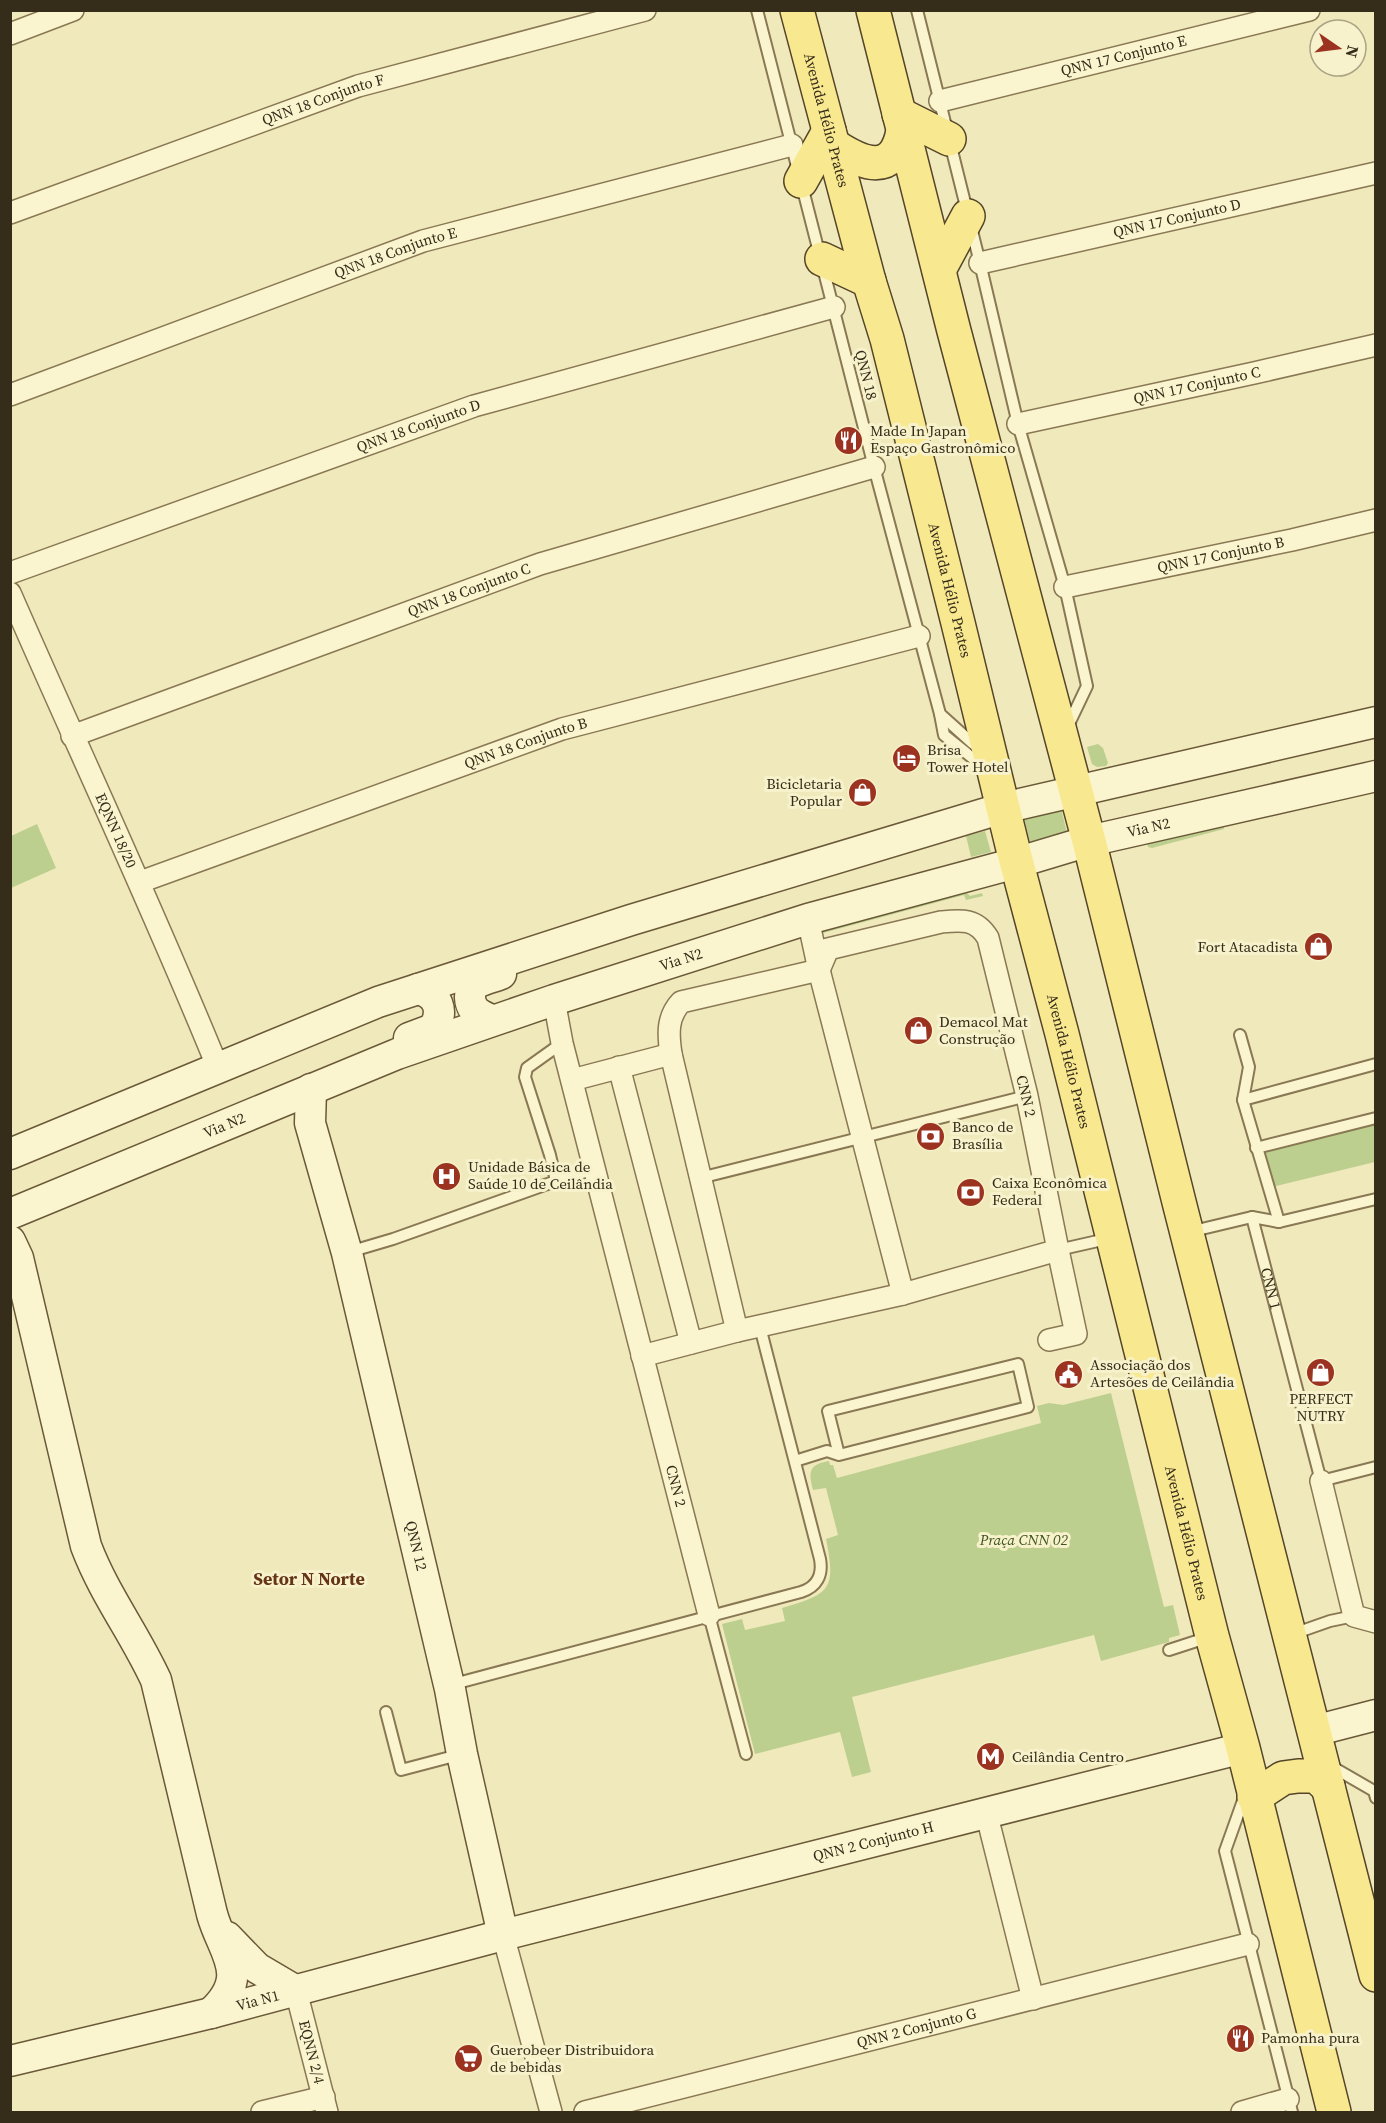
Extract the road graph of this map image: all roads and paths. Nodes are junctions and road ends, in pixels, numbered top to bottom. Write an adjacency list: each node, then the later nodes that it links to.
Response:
1 (73, 10): 8 (street)
2 (645, 10): 18 (street, QNN 18 Conjunto F)
3 (757, 10): 13 (lane, QNN 18)
4 (797, 10): 11 (main road, Avenida Hélio Prates)
5 (873, 10): 10 (main road)
6 (917, 10): 9 (lane)
7 (1309, 10): 9 (street, QNN 17 Conjunto E)
8 (10, 34)
9 (940, 102): 12 (lane)
10 (901, 123): 11 (main road); 12 (main road); 16 (main road)
11 (831, 138): 15 (main road); 17 (main road, Avenida Hélio Prates)
12 (950, 139): 19 (lane)
13 (792, 144): 15 (lane, QNN 18); 26 (street, QNN 18 Conjunto E)
14 (1376, 173): 21 (street, QNN 17 Conjunto D)
15 (801, 181): 20 (lane, QNN 18)
16 (918, 189): 17 (main road); 22 (main road)
17 (847, 200): 23 (main road, Avenida Hélio Prates)
18 (10, 213)
19 (968, 216): 21 (lane); 22 (main road)
20 (822, 259): 23 (main road); 24 (lane, QNN 18)
21 (980, 263): 27 (lane)
22 (939, 270): 37 (main road)
23 (868, 281): 39 (main road, Avenida Hélio Prates)
24 (834, 307): 28 (lane, QNN 18); 30 (street, QNN 18 Conjunto D)
25 (1376, 345): 27 (street, QNN 17 Conjunto C)
26 (10, 394)
27 (1018, 424): 31 (lane)
28 (874, 467): 33 (lane, QNN 18); 36 (street, QNN 18 Conjunto C)
29 (1376, 520): 31 (street, QNN 17 Conjunto B)
30 (10, 573)
31 (1065, 587): 37 (lane)
32 (10, 593): 36 (street, EQNN 18/20)
33 (920, 636): 34 (lane, QNN 18); 46 (street, QNN 18 Conjunto B)
34 (940, 714): 39 (lane); 39 (lane, QNN 18)
35 (1376, 722): 42 (main road)
36 (72, 736): 46 (street, EQNN 18/20)
37 (1062, 739): 42 (main road)
38 (1376, 766): 41 (main road)
39 (993, 768): 43 (main road, Avenida Hélio Prates)
40 (1376, 776): 41 (main road, Via N2)
41 (1327, 786): 44 (main road, Via N2)
42 (1075, 790): 43 (main road); 44 (main road)
43 (1003, 808): 45 (main road, Avenida Hélio Prates); 48 (main road)
44 (1089, 841): 45 (main road, Via N2); 74 (main road)
45 (1017, 863): 47 (main road, Via N2); 75 (main road, Avenida Hélio Prates)
46 (141, 882): 58 (street, EQNN 18/20)
47 (808, 919): 49 (street); 51 (main road, Via N2)
48 (631, 920): 50 (main road); 52 (main road)
49 (819, 970): 55 (street); 61 (street, CNN 2); 64 (street)
50 (418, 989): 58 (main road); 60 (main road)
51 (554, 999): 52 (main road, Via N2); 54 (street, CNN 2)
52 (492, 1020): 60 (main road, Via N2)
53 (1240, 1035): 62 (lane)
54 (562, 1043): 59 (street, CNN 2); 69 (lane)
55 (671, 1054): 57 (street); 68 (street)
56 (1376, 1064): 62 (lane)
57 (619, 1067): 59 (street); 83 (street)
58 (218, 1068): 66 (main road)
59 (572, 1080): 67 (street, CNN 2)
60 (316, 1088): 71 (main road, Via N2); 78 (main road, QNN 12)
61 (1027, 1096): 64 (lane); 77 (street, CNN 2)
62 (1243, 1100): 65 (lane)
63 (1376, 1118): 65 (lane)
64 (863, 1137): 68 (lane); 79 (street)
65 (1256, 1148): 73 (lane)
66 (10, 1154)
67 (595, 1169): 69 (lane); 84 (street, CNN 2)
68 (700, 1178): 81 (street)
69 (556, 1181): 78 (lane)
70 (1376, 1199): 73 (lane)
71 (10, 1214)
72 (1252, 1216): 73 (lane); 74 (lane); 88 (lane, CNN 1)
73 (1279, 1222)
74 (1187, 1232): 93 (main road)
75 (1113, 1238): 77 (lane); 92 (main road, Avenida Hélio Prates)
76 (10, 1241): 105 (main road)
77 (1058, 1250): 79 (street); 82 (street, CNN 2)
78 (347, 1253): 95 (main road, QNN 12)
79 (903, 1294): 80 (street)
80 (760, 1326): 81 (street); 86 (lane)
81 (737, 1331): 83 (street)
82 (1049, 1340)
83 (691, 1343): 84 (street)
84 (642, 1356): 89 (street, CNN 2)
85 (839, 1455): 85 (lane); 86 (lane)
86 (795, 1461): 89 (lane)
87 (1376, 1467): 88 (lane)
88 (1321, 1481): 90 (street, CNN 1)
89 (709, 1615): 95 (lane); 100 (lane)
90 (1354, 1616): 91 (street); 93 (lane)
91 (1376, 1622)
92 (1212, 1636): 94 (lane); 98 (main road, Avenida Hélio Prates)
93 (1289, 1636): 101 (main road)
94 (1169, 1650)
95 (449, 1685): 99 (main road, QNN 12)
96 (386, 1712): 99 (lane)
97 (1376, 1715): 101 (main road)
98 (1243, 1748): 102 (main road, Avenida Hélio Prates); 104 (main road, QNN 2 Conjunto H)
99 (462, 1754): 106 (main road, QNN 12)
100 (746, 1754)
101 (1321, 1760): 102 (main road); 103 (lane); 108 (main road)
102 (1252, 1789): 107 (lane); 119 (main road, Avenida Hélio Prates)
103 (1376, 1798)
104 (986, 1812): 106 (main road, QNN 2 Conjunto H); 110 (street)
105 (212, 1914): 109 (main road); 111 (main road)
106 (503, 1935): 109 (main road, Via N1); 116 (street, QNN 12)
107 (1248, 1944): 110 (street, QNN 2 Conjunto G); 114 (lane)
108 (1376, 1975)
109 (296, 1991): 111 (main road, Via N1); 113 (street, EQNN 2/4)
110 (1032, 1999): 117 (street, QNN 2 Conjunto G)
111 (212, 2013): 112 (main road, Via N1)
112 (10, 2061)
113 (326, 2105): 115 (street)
114 (1290, 2106): 118 (street)
115 (261, 2112)
116 (552, 2112)
117 (585, 2112)
118 (1242, 2112)
119 (1334, 2112)

